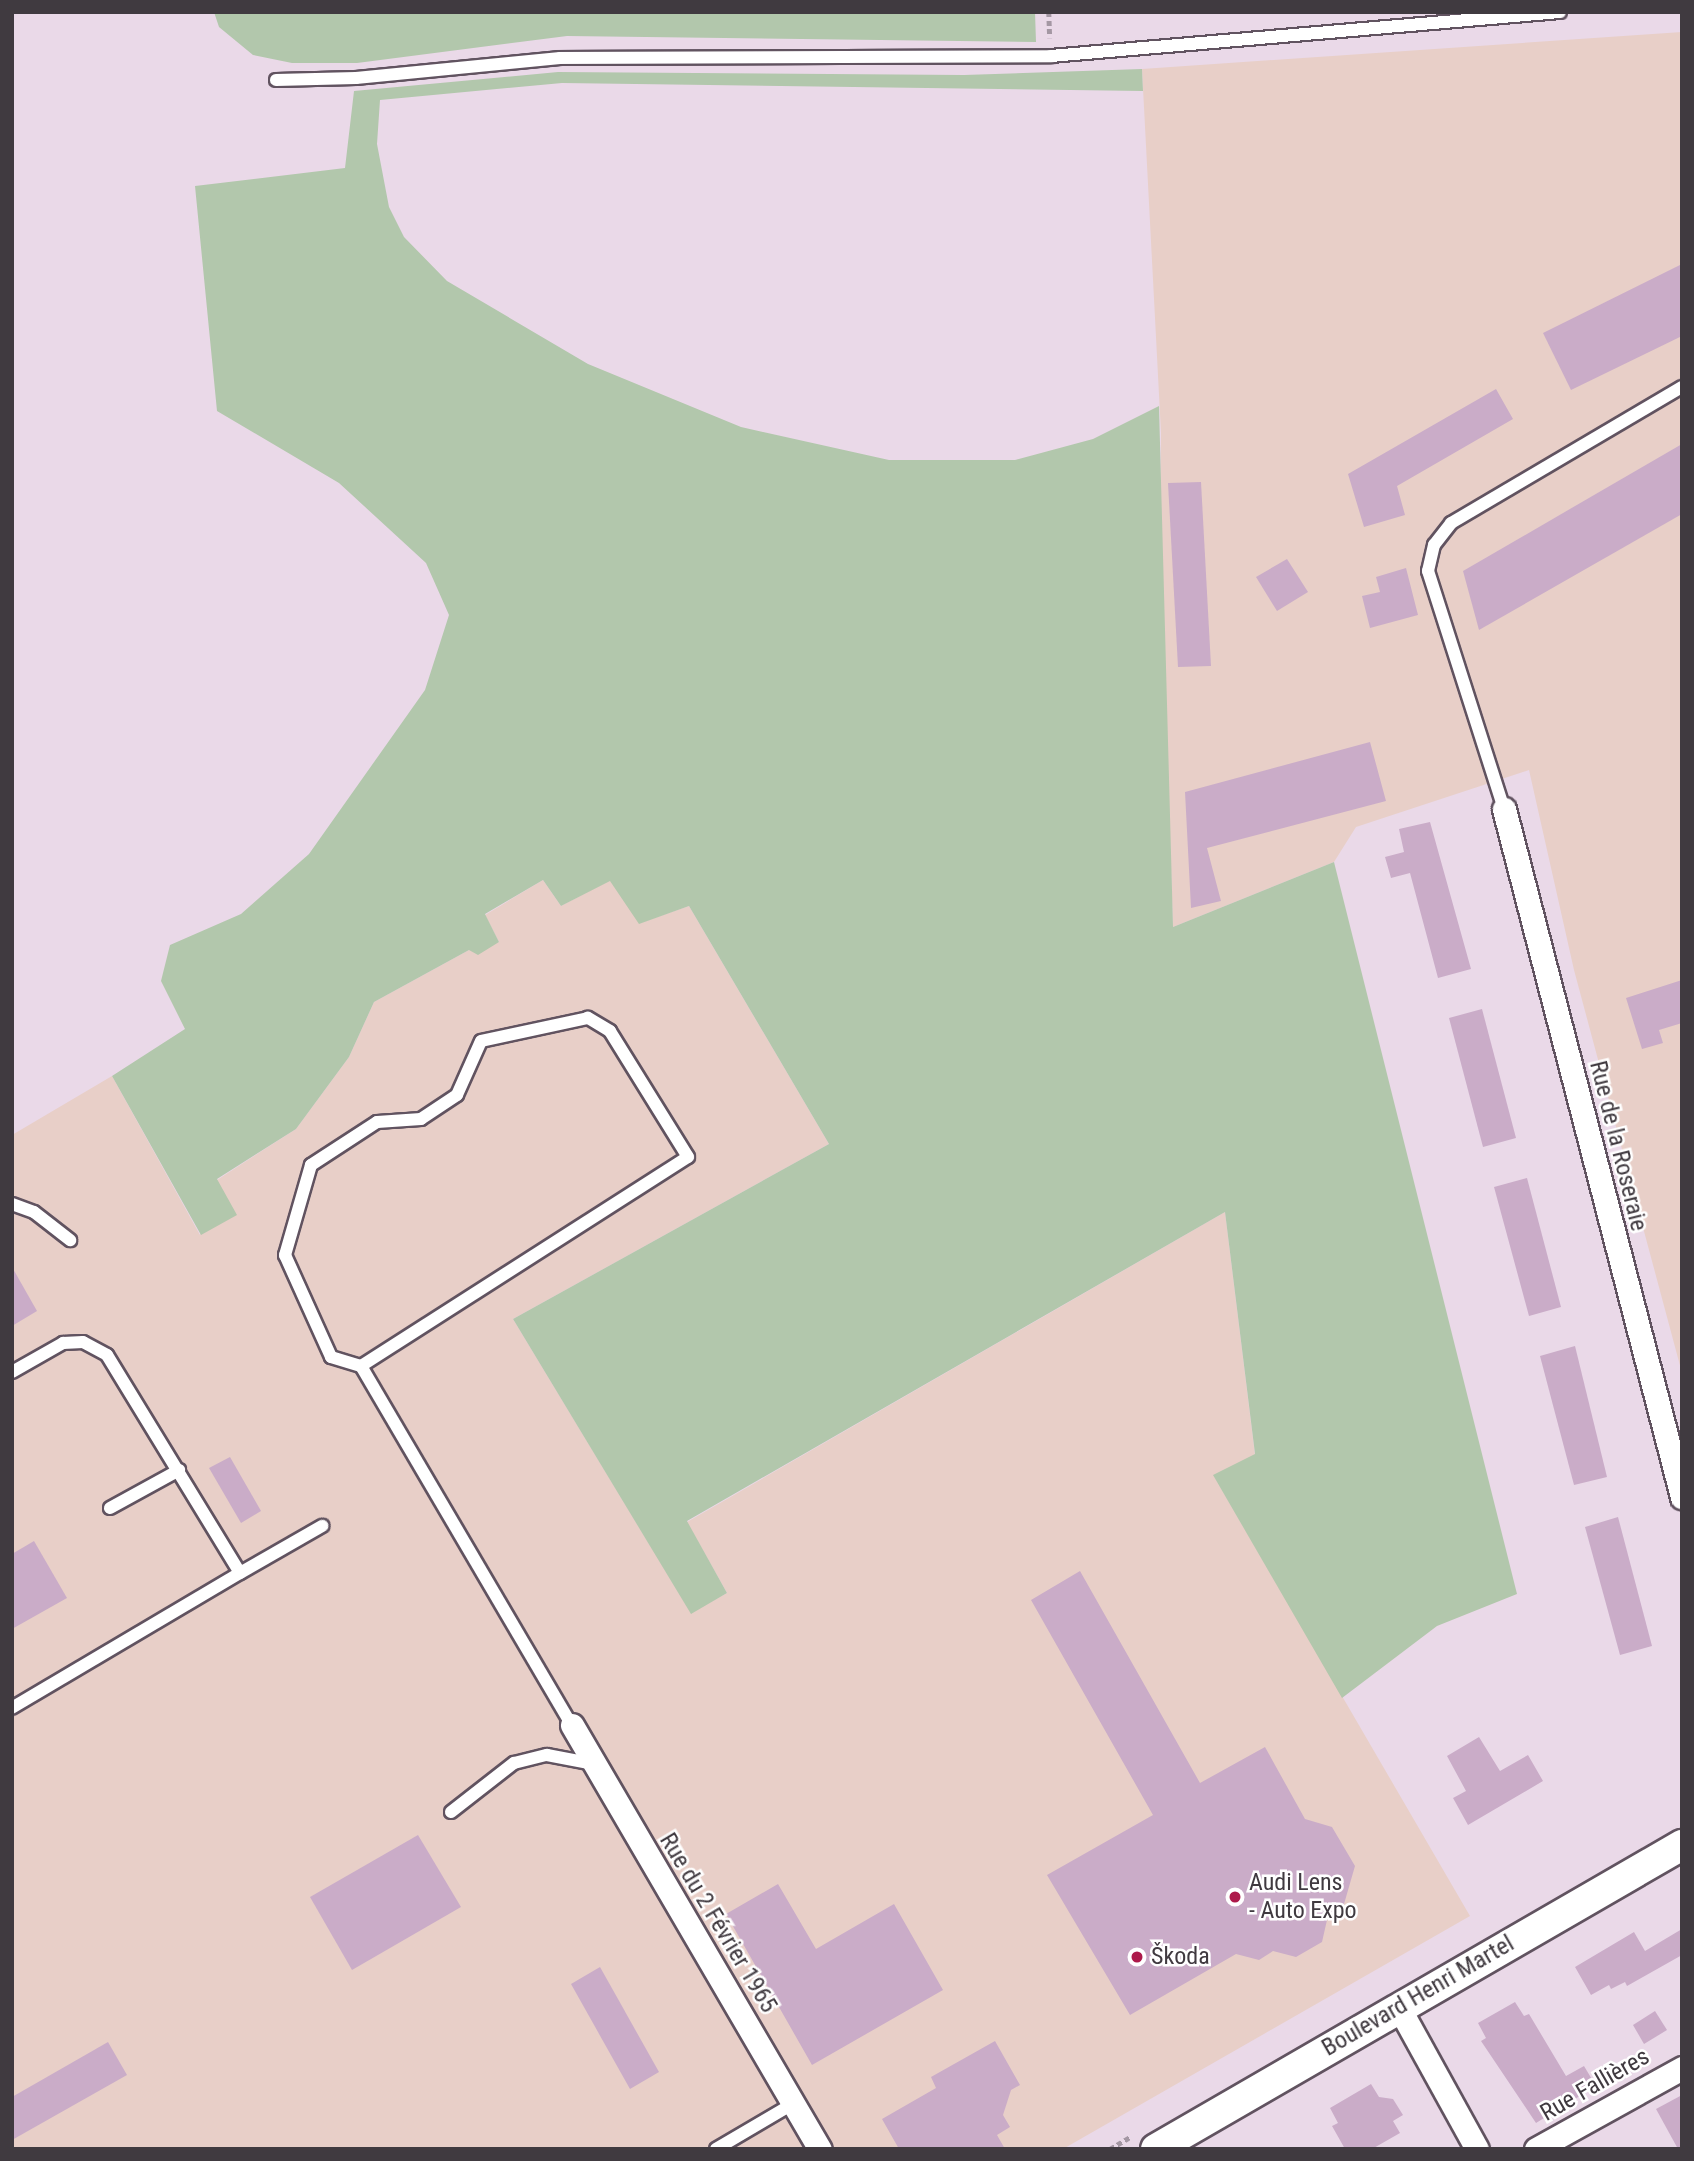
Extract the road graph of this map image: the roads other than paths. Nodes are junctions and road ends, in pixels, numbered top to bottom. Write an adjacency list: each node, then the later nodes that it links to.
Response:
1 (1560, 12): 2 (lane)
2 (276, 79)
3 (1682, 387): 4 (lane)
4 (1504, 809): 10 (street, Rue de la Roseraie)
5 (12, 1204): 6 (lane)
6 (70, 1240)
7 (361, 1366): 7 (lane); 15 (lane)
8 (12, 1372): 9 (lane)
9 (179, 1469): 11 (lane); 13 (lane)
10 (1682, 1497)
11 (110, 1508)
12 (322, 1526): 13 (lane)
13 (240, 1573): 14 (lane)
14 (12, 1708)
15 (572, 1724): 16 (street, Rue du 2 Février 1965)
16 (594, 1764): 17 (lane); 21 (street, Rue du 2 Février 1965)
17 (451, 1812)
18 (1682, 1845): 19 (street, Boulevard Henri Martel)
19 (1398, 2006): 24 (street, Boulevard Henri Martel); 25 (street)
20 (1681, 2067): 26 (street, Rue Fallières)
21 (794, 2103): 22 (lane); 23 (street, Rue du 2 Février 1965)
22 (716, 2149)
23 (820, 2149)
24 (1156, 2149)
25 (1478, 2149)
26 (1536, 2149)

